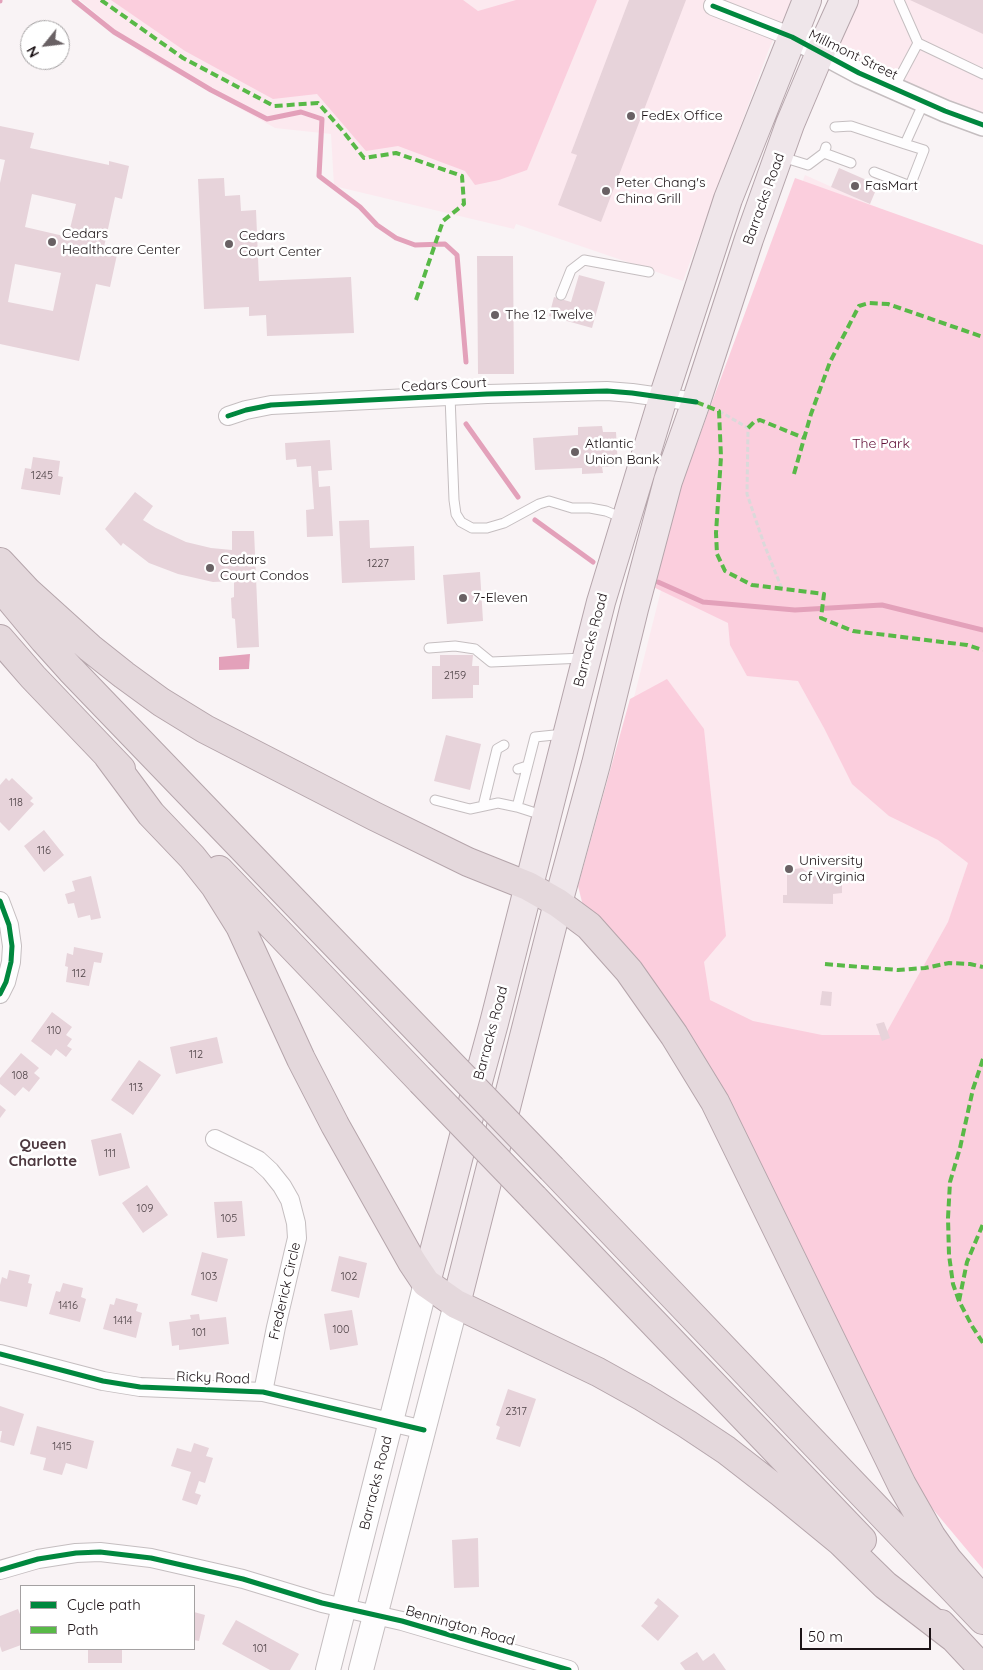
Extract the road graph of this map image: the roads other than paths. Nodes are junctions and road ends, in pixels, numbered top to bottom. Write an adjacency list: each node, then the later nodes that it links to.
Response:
1 (807, 0): 5 (main road, Barracks Road)
2 (844, 0): 7 (main road, Barracks Road)
3 (899, 0): 6 (lane)
4 (714, 3): 5 (street, Millmont Street)
5 (792, 37): 7 (street, Millmont Street); 20 (main road, Barracks Road)
6 (918, 43): 8 (lane); 9 (lane)
7 (820, 53): 9 (street, Millmont Street); 14 (main road, Barracks Road)
8 (983, 74)
9 (894, 88): 10 (street, Millmont Street)
10 (924, 102): 11 (street, Millmont Street); 13 (lane)
11 (983, 126)
12 (835, 127): 13 (lane)
13 (899, 144): 16 (lane)
14 (779, 156): 15 (lane); 21 (main road, Barracks Road)
15 (851, 163)
16 (874, 172)
17 (649, 272): 18 (lane)
18 (561, 295)
19 (450, 396): 20 (street, Cedars Court); 22 (street, Cedars Court); 23 (lane)
20 (663, 398): 21 (street); 23 (main road, Barracks Road)
21 (707, 407): 27 (main road, Barracks Road)
22 (228, 416)
23 (626, 519): 26 (main road, Barracks Road)
24 (0, 562): 40 (highway)
25 (0, 587): 55 (highway, bridge)
26 (601, 602): 27 (street); 30 (main road, Barracks Road)
27 (634, 609): 42 (main road, Barracks Road)
28 (0, 639): 33 (highway)
29 (429, 648): 30 (lane)
30 (586, 658): 31 (main road, Barracks Road)
31 (567, 734): 34 (lane); 39 (main road, Barracks Road)
32 (504, 745): 37 (lane)
33 (108, 756): 45 (highway); 56 (highway, bridge)
34 (527, 766): 35 (lane); 38 (lane)
35 (518, 769)
36 (435, 800): 37 (lane)
37 (483, 806): 38 (lane)
38 (516, 807): 39 (lane)
39 (546, 816): 40 (main road, Barracks Road)
40 (528, 886): 42 (highway); 45 (main road, Barracks Road)
41 (0, 901): 43 (street)
42 (558, 903): 46 (main road, Barracks Road); 52 (highway)
43 (0, 994)
44 (215, 1138): 48 (street, Frederick Circle)
45 (426, 1283): 46 (highway); 49 (main road, Barracks Road)
46 (456, 1304): 50 (main road, Barracks Road); 56 (highway)
47 (0, 1354): 48 (street, Ricky Road)
48 (263, 1392): 49 (street, Ricky Road)
49 (391, 1422): 50 (street, Ricky Road); 53 (main road, Barracks Road)
50 (424, 1430): 54 (main road, Barracks Road)
51 (0, 1570): 53 (street, Bennington Road)
52 (983, 1600)
53 (344, 1608): 54 (street, Bennington Road); 58 (main road, Barracks Road)
54 (377, 1615): 59 (main road, Barracks Road); 60 (street, Bennington Road)
55 (983, 1620)
56 (954, 1638): 57 (highway)
57 (983, 1669)
58 (328, 1670)
59 (362, 1670)
60 (569, 1670)

